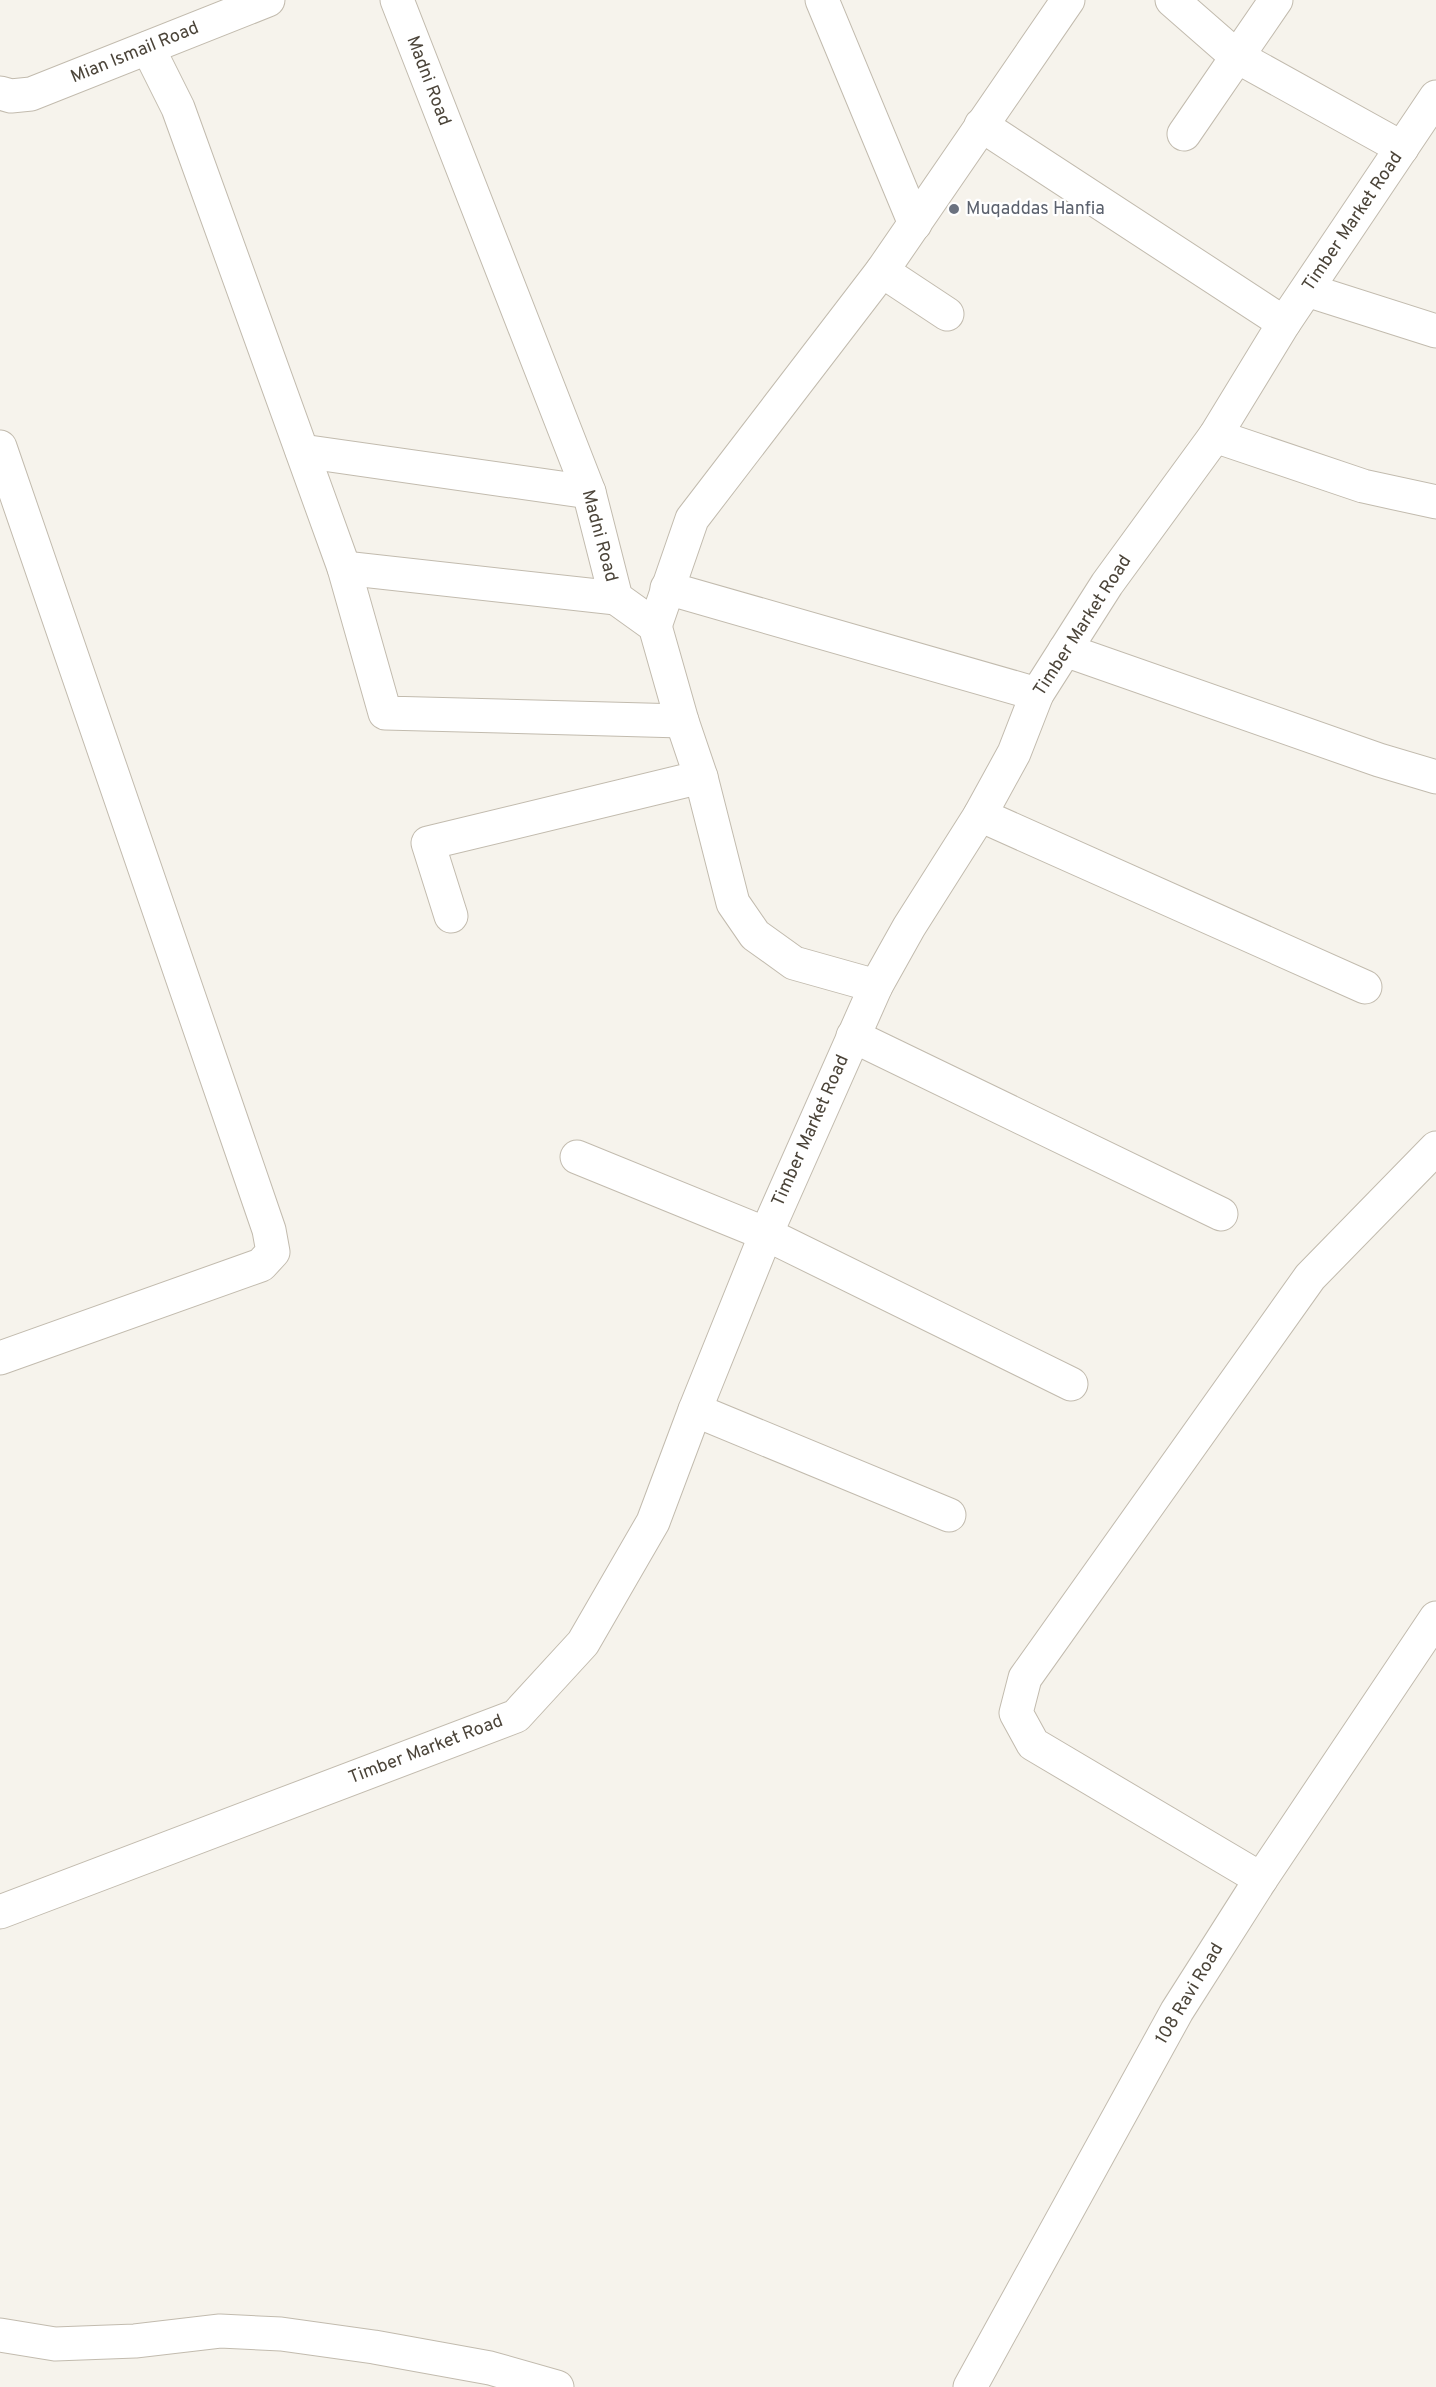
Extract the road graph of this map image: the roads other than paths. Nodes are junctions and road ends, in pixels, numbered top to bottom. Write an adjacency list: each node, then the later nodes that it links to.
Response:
1 (268, 0): 7 (street, Mian Ismail Road)
2 (397, 0): 23 (street, Madni Road)
3 (822, 0): 14 (street)
4 (1172, 0): 8 (street)
5 (1276, 0): 8 (street)
6 (1066, 1): 11 (street)
7 (148, 48): 9 (street, Mian Ismail Road); 22 (street)
8 (1236, 56): 12 (street); 13 (street)
9 (0, 93)
10 (1436, 97): 13 (street, Timber Market Road)
11 (981, 125): 14 (street); 18 (street)
12 (1184, 134)
13 (1402, 148): 16 (street, Timber Market Road)
14 (915, 224): 15 (street)
15 (882, 271): 17 (street); 26 (street)
16 (1307, 290): 18 (street, Timber Market Road); 19 (street)
17 (947, 314)
18 (1284, 323): 20 (street, Timber Market Road)
19 (1436, 331)
20 (1215, 436): 24 (street); 29 (street, Timber Market Road)
21 (0, 447): 43 (street)
22 (302, 451): 23 (street); 25 (street)
23 (589, 492): 27 (street, Madni Road)
24 (1436, 502)
25 (344, 568): 27 (street); 31 (street)
26 (667, 588): 28 (street); 30 (street)
27 (616, 598): 28 (street, Madni Road)
28 (655, 626): 31 (street)
29 (1065, 650): 30 (street, Timber Market Road); 33 (street)
30 (1037, 694): 34 (street, Timber Market Road)
31 (682, 721): 32 (street)
32 (701, 777): 35 (street); 36 (street)
33 (1436, 777)
34 (980, 815): 36 (street, Timber Market Road); 37 (street)
35 (451, 916)
36 (876, 986): 38 (street, Timber Market Road)
37 (1365, 987)
38 (853, 1036): 41 (street); 42 (street, Timber Market Road)
39 (1436, 1148): 48 (street)
40 (577, 1157): 42 (street)
41 (1221, 1214)
42 (766, 1234): 44 (street); 45 (street, Timber Market Road)
43 (0, 1358)
44 (1071, 1384)
45 (695, 1410): 46 (street); 49 (street, Timber Market Road)
46 (949, 1515)
47 (1436, 1618): 48 (street, 108 Ravi Road)
48 (1262, 1879): 52 (street, 108 Ravi Road)
49 (0, 1912)
50 (0, 2335): 51 (street)
51 (557, 2387)
52 (970, 2387)

